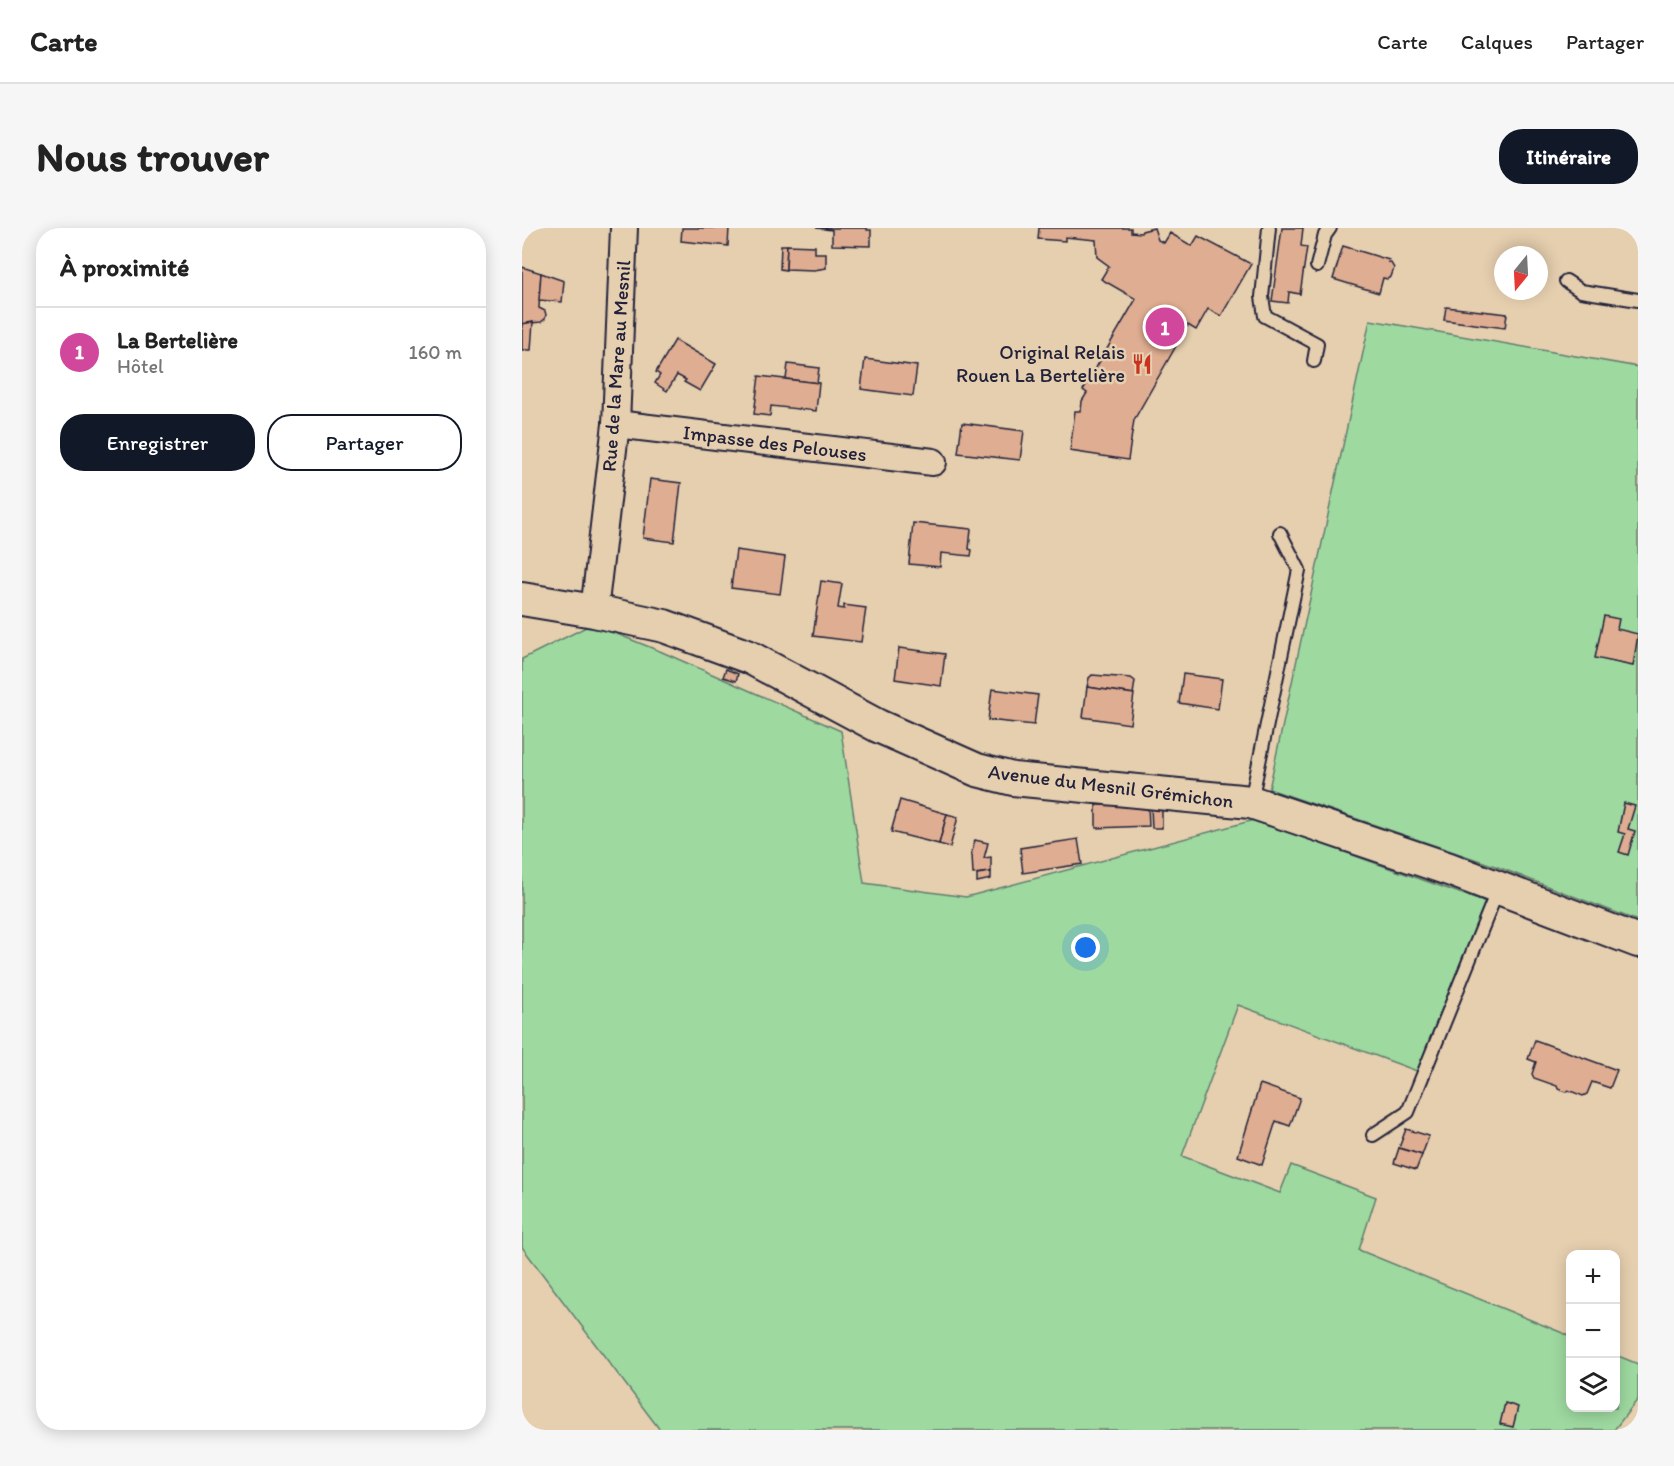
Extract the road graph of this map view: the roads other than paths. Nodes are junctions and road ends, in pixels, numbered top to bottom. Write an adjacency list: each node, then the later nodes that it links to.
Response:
1 (624, 228): 8 (street, Rue de la Mare au Mesnil)
2 (1269, 228): 7 (lane)
3 (1330, 228): 4 (lane)
4 (1317, 266)
5 (1566, 281): 6 (lane)
6 (1638, 300)
7 (1314, 361)
8 (616, 424): 9 (street, Impasse des Pelouses); 12 (street, Rue de la Mare au Mesnil)
9 (933, 462)
10 (1280, 533): 13 (lane)
11 (522, 599): 12 (street, Avenue du Mesnil Grémichon)
12 (594, 611): 13 (street, Avenue du Mesnil Grémichon)
13 (1251, 802): 14 (street, Avenue du Mesnil Grémichon)
14 (1498, 888): 15 (street, Avenue du Mesnil Grémichon); 16 (lane)
15 (1638, 941)
16 (1373, 1135)

